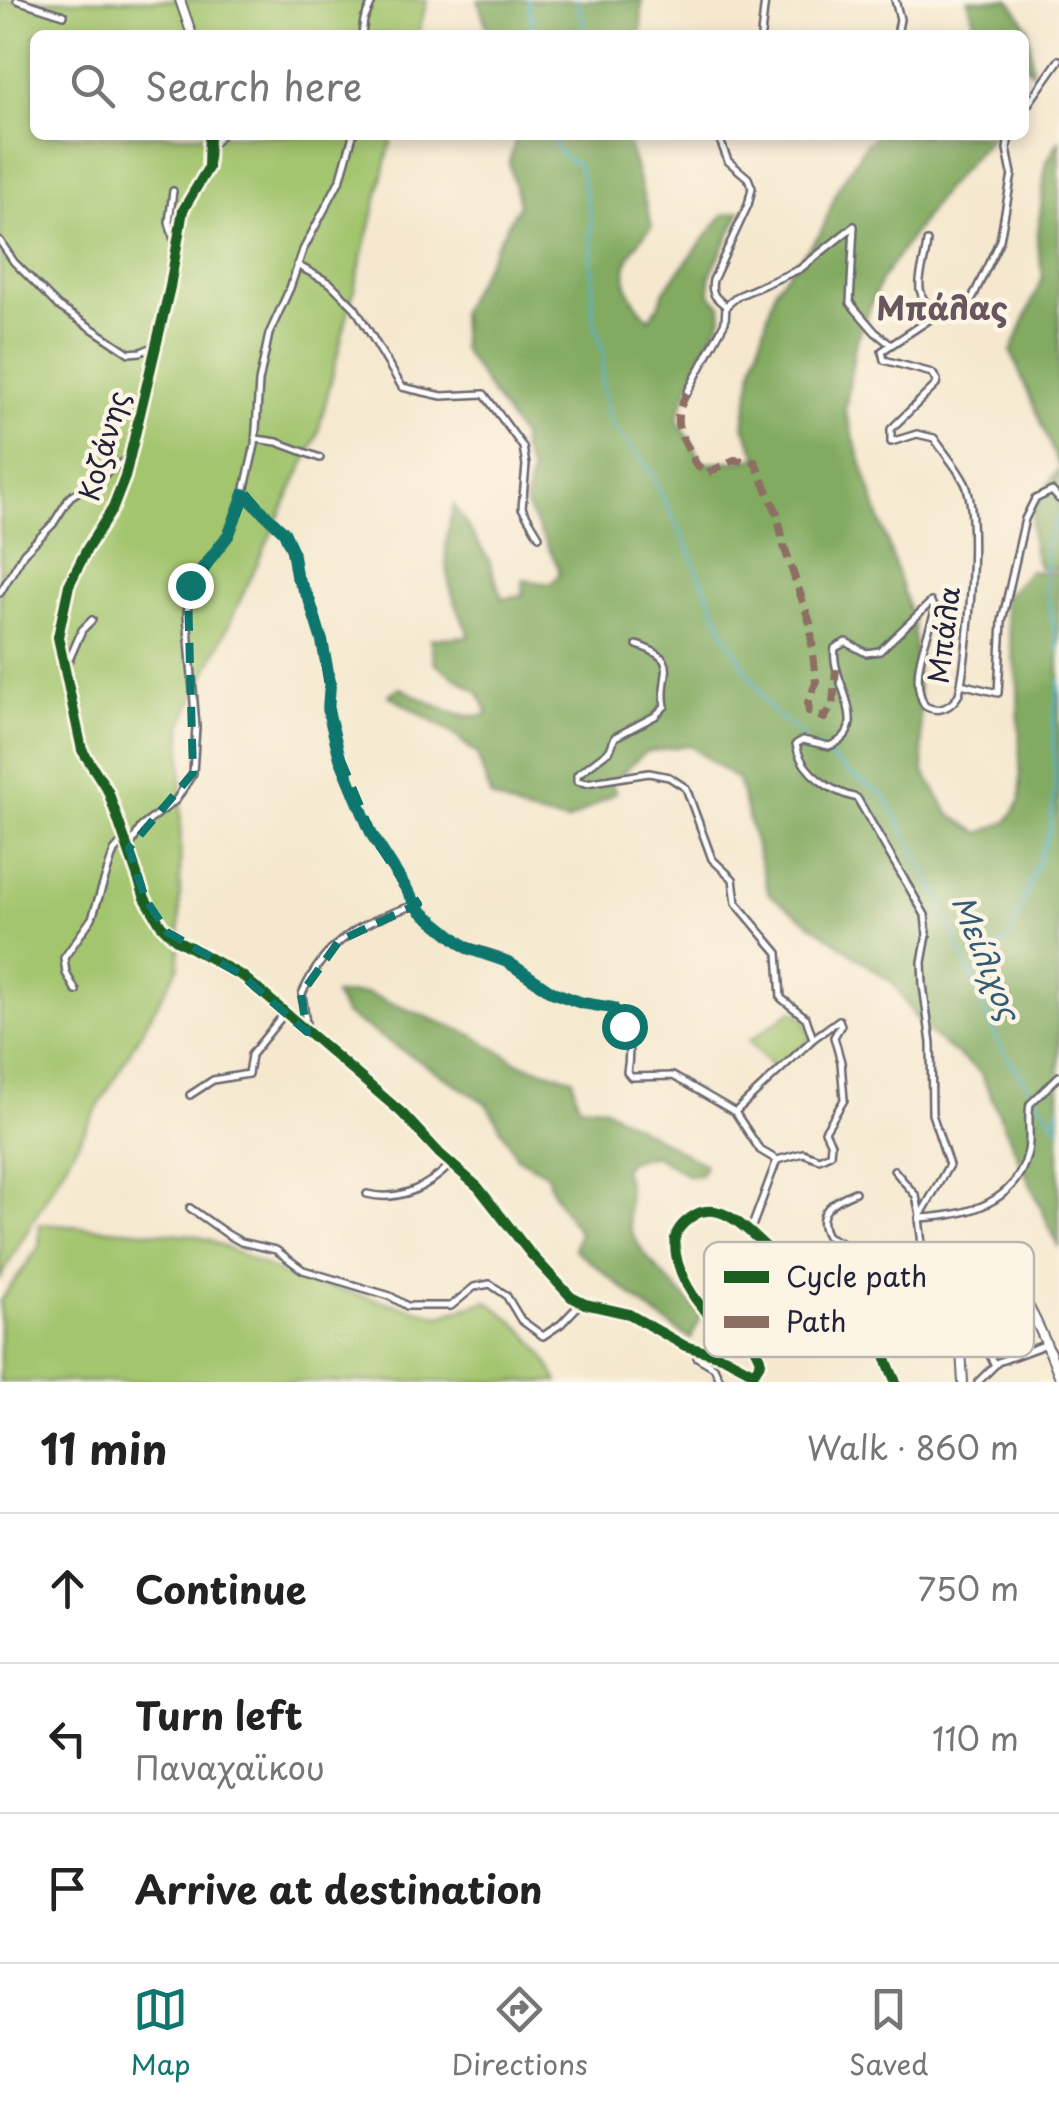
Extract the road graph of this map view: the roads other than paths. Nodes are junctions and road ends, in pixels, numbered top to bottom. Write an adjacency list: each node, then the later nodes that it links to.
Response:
1 (17, 0): 6 (street)
2 (180, 0): 7 (street)
3 (374, 0): 8 (street)
4 (765, 0): 9 (street)
5 (895, 0): 10 (street)
6 (64, 15)
7 (190, 30)
8 (363, 30)
9 (762, 30)
10 (898, 30)
11 (1059, 60): 12 (street)
12 (1029, 103)
13 (210, 140): 18 (street, Κοζάνης)
14 (216, 140): 18 (street)
15 (352, 140): 23 (street)
16 (720, 140): 24 (street)
17 (1008, 140): 25 (street)
18 (210, 147): 22 (street, Κοζάνης)
19 (173, 191): 22 (street)
20 (0, 241): 27 (street)
21 (926, 242): 25 (street)
22 (176, 247): 27 (street, Κοζάνης)
23 (297, 265): 29 (street); 34 (street)
24 (726, 306): 26 (street); 28 (street)
25 (935, 316): 26 (street)
26 (890, 344): 39 (street, Μπάλα)
27 (155, 346): 30 (street, Κοζάνης)
28 (687, 394)
29 (256, 439): 31 (street); 32 (street)
30 (129, 458): 35 (street); 38 (street, Κοζάνης)
31 (320, 458)
32 (244, 494): 40 (street); 41 (street)
33 (1059, 499): 39 (street)
34 (539, 536)
35 (0, 594)
36 (92, 620): 38 (street)
37 (636, 645): 45 (street)
38 (64, 671): 40 (street, Κοζάνης)
39 (961, 684): 55 (street, Μπάλα)
40 (126, 844): 42 (street); 43 (street, Κοζάνης)
41 (418, 904): 44 (street); 48 (street)
42 (76, 991)
43 (286, 1011): 44 (street, Κοζάνης); 47 (street)
44 (307, 1032): 50 (street, Κοζάνης)
45 (813, 1039): 48 (street); 49 (street)
46 (1059, 1076): 55 (street)
47 (190, 1094)
48 (735, 1112): 49 (street)
49 (777, 1160): 56 (street)
50 (452, 1164): 53 (street); 60 (street, Κοζάνης)
51 (894, 1170): 55 (street)
52 (855, 1192): 58 (street)
53 (368, 1194)
54 (190, 1208): 60 (street)
55 (919, 1217): 59 (street)
56 (750, 1232): 57 (street); 61 (street)
57 (761, 1242)
58 (839, 1242)
59 (922, 1242)
60 (581, 1303): 65 (street)
61 (704, 1307)
62 (1034, 1319): 63 (street)
63 (1047, 1344): 64 (street); 74 (street)
64 (1034, 1349)
65 (696, 1350): 66 (street); 75 (street)
66 (704, 1352)
67 (720, 1357): 68 (street)
68 (759, 1357)
69 (886, 1357): 76 (street)
70 (962, 1357): 77 (street)
71 (991, 1357): 73 (street)
72 (1013, 1357): 73 (street)
73 (995, 1364): 78 (street)
74 (1059, 1375)
75 (722, 1382)
76 (896, 1382)
77 (963, 1382)
78 (978, 1382)

